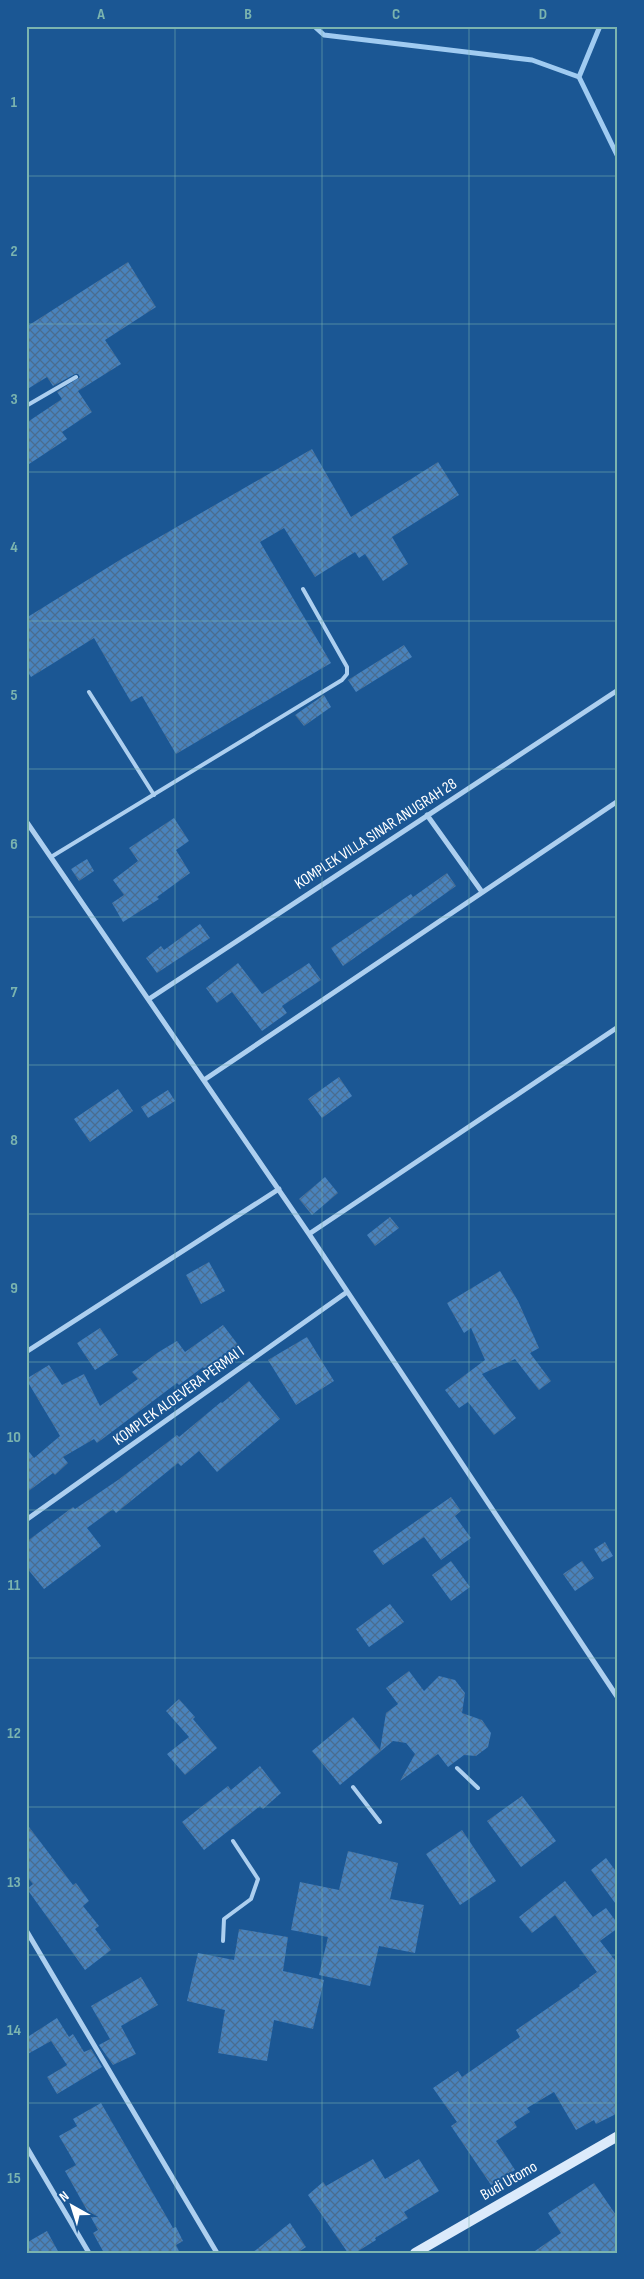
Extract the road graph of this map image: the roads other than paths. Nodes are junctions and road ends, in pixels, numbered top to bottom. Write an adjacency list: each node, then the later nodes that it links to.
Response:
1 (76, 376): 2 (lane)
2 (26, 406)
3 (303, 589): 6 (lane)
4 (618, 690): 8 (street, KOMPLEK VILLA SINAR ANUGRAH 28)
5 (89, 692): 6 (lane)
6 (154, 795): 10 (lane)
7 (618, 801): 11 (street)
8 (427, 815): 11 (street); 12 (street, KOMPLEK VILLA SINAR ANUGRAH 28)
9 (26, 821): 10 (street)
10 (51, 857): 12 (street)
11 (482, 892): 14 (street)
12 (148, 999): 14 (street)
13 (618, 1027): 16 (street)
14 (204, 1080): 15 (street)
15 (279, 1189): 16 (street); 18 (street)
16 (309, 1234): 17 (street)
17 (347, 1292): 19 (street, KOMPLEK ALOEVERA PERMAI I); 20 (street)
18 (26, 1352)
19 (26, 1520)
20 (618, 1698)
21 (457, 1768): 23 (lane)
22 (353, 1787): 24 (lane)
23 (478, 1788)
24 (380, 1822)
25 (233, 1842): 27 (lane)
26 (26, 1930): 31 (street)
27 (223, 1941)
28 (618, 2136): 32 (street, Budi Utomo)
29 (26, 2146): 30 (street)
30 (89, 2253)
31 (217, 2253)
32 (415, 2253)

